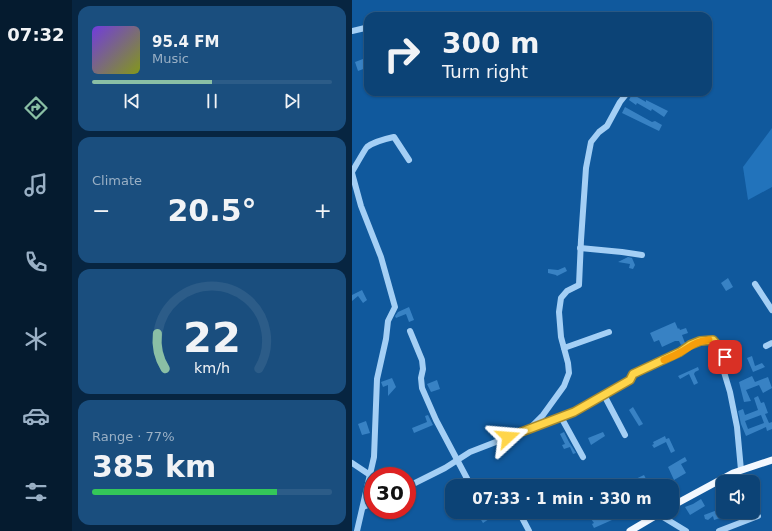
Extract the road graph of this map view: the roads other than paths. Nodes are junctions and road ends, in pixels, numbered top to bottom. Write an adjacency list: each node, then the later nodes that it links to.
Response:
1 (364, 28): 2 (street)
2 (352, 32)
3 (625, 96): 6 (street)
4 (409, 160): 5 (street)
5 (352, 172): 23 (street)
6 (580, 248): 7 (street); 14 (street)
7 (642, 255)
8 (755, 284): 9 (street)
9 (772, 310)
10 (410, 331): 20 (street)
11 (609, 332): 14 (street)
12 (772, 343): 13 (street)
13 (766, 346)
14 (564, 348): 17 (street)
15 (604, 395): 16 (street); 18 (street); 24 (street)
16 (561, 417): 17 (street); 19 (street)
17 (529, 429): 20 (street)
18 (625, 435)
19 (583, 457)
20 (457, 460): 26 (street); 27 (street)
21 (772, 460): 24 (main road)
22 (352, 465): 25 (street)
23 (372, 467)
24 (740, 470): 28 (main road)
25 (364, 472)
26 (467, 479)
27 (416, 482)
28 (679, 502)
29 (364, 507): 34 (street)
30 (523, 519): 35 (street)
31 (650, 519): 36 (main road)
32 (669, 519): 37 (street)
33 (750, 519): 38 (street)
34 (357, 531)
35 (529, 531)
36 (630, 531)
37 (686, 531)
38 (719, 531)

